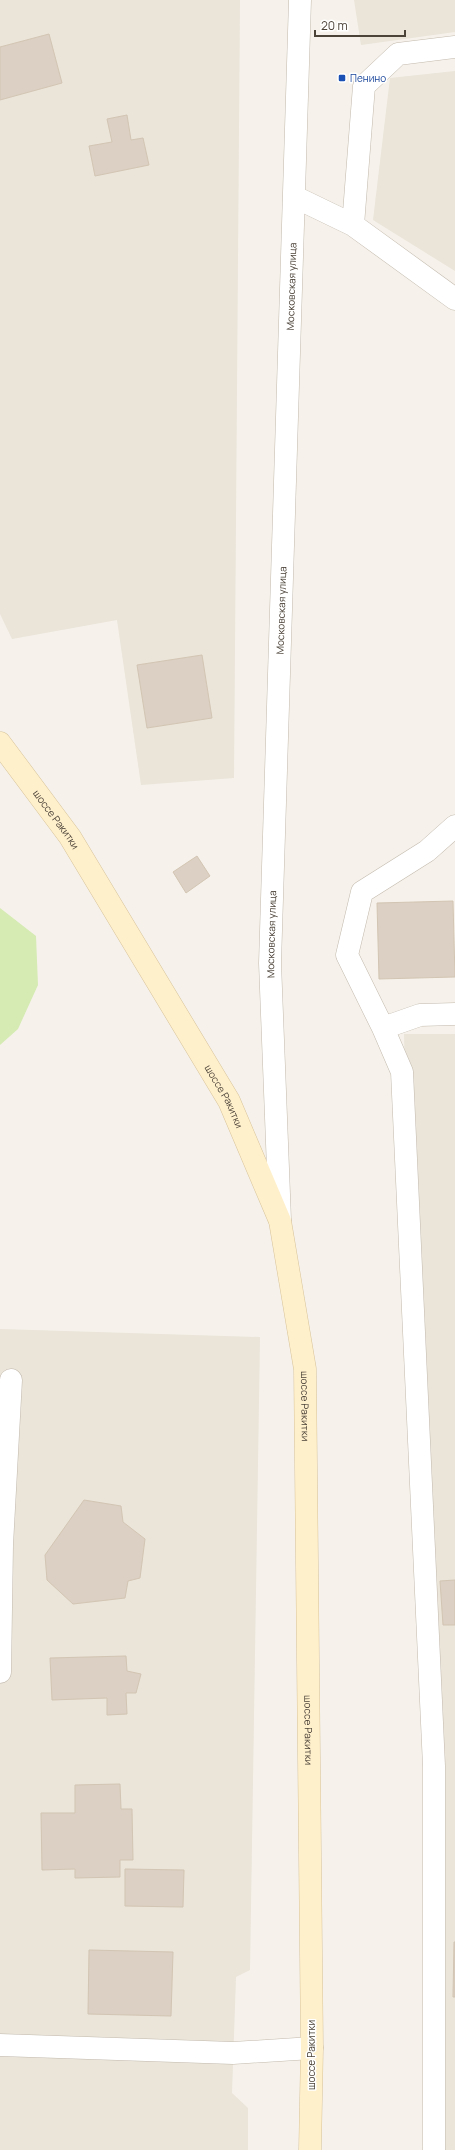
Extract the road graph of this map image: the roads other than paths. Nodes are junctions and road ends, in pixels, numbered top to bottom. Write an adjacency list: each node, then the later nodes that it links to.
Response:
1 (300, 0): 3 (street, Московская улица)
2 (455, 47): 4 (street)
3 (295, 197): 4 (street); 10 (street, Московская улица)
4 (353, 225): 5 (street)
5 (455, 299)
6 (0, 743): 10 (main road, шоссе Ракитки)
7 (455, 826): 9 (street)
8 (455, 1014): 9 (street)
9 (383, 1028): 17 (street)
10 (280, 1221): 15 (main road, шоссе Ракитки)
11 (11, 1380): 12 (street)
12 (1, 1545): 13 (street)
13 (0, 1672)
14 (0, 2045): 15 (street)
15 (312, 2048): 16 (main road, шоссе Ракитки)
16 (310, 2150)
17 (434, 2150)

